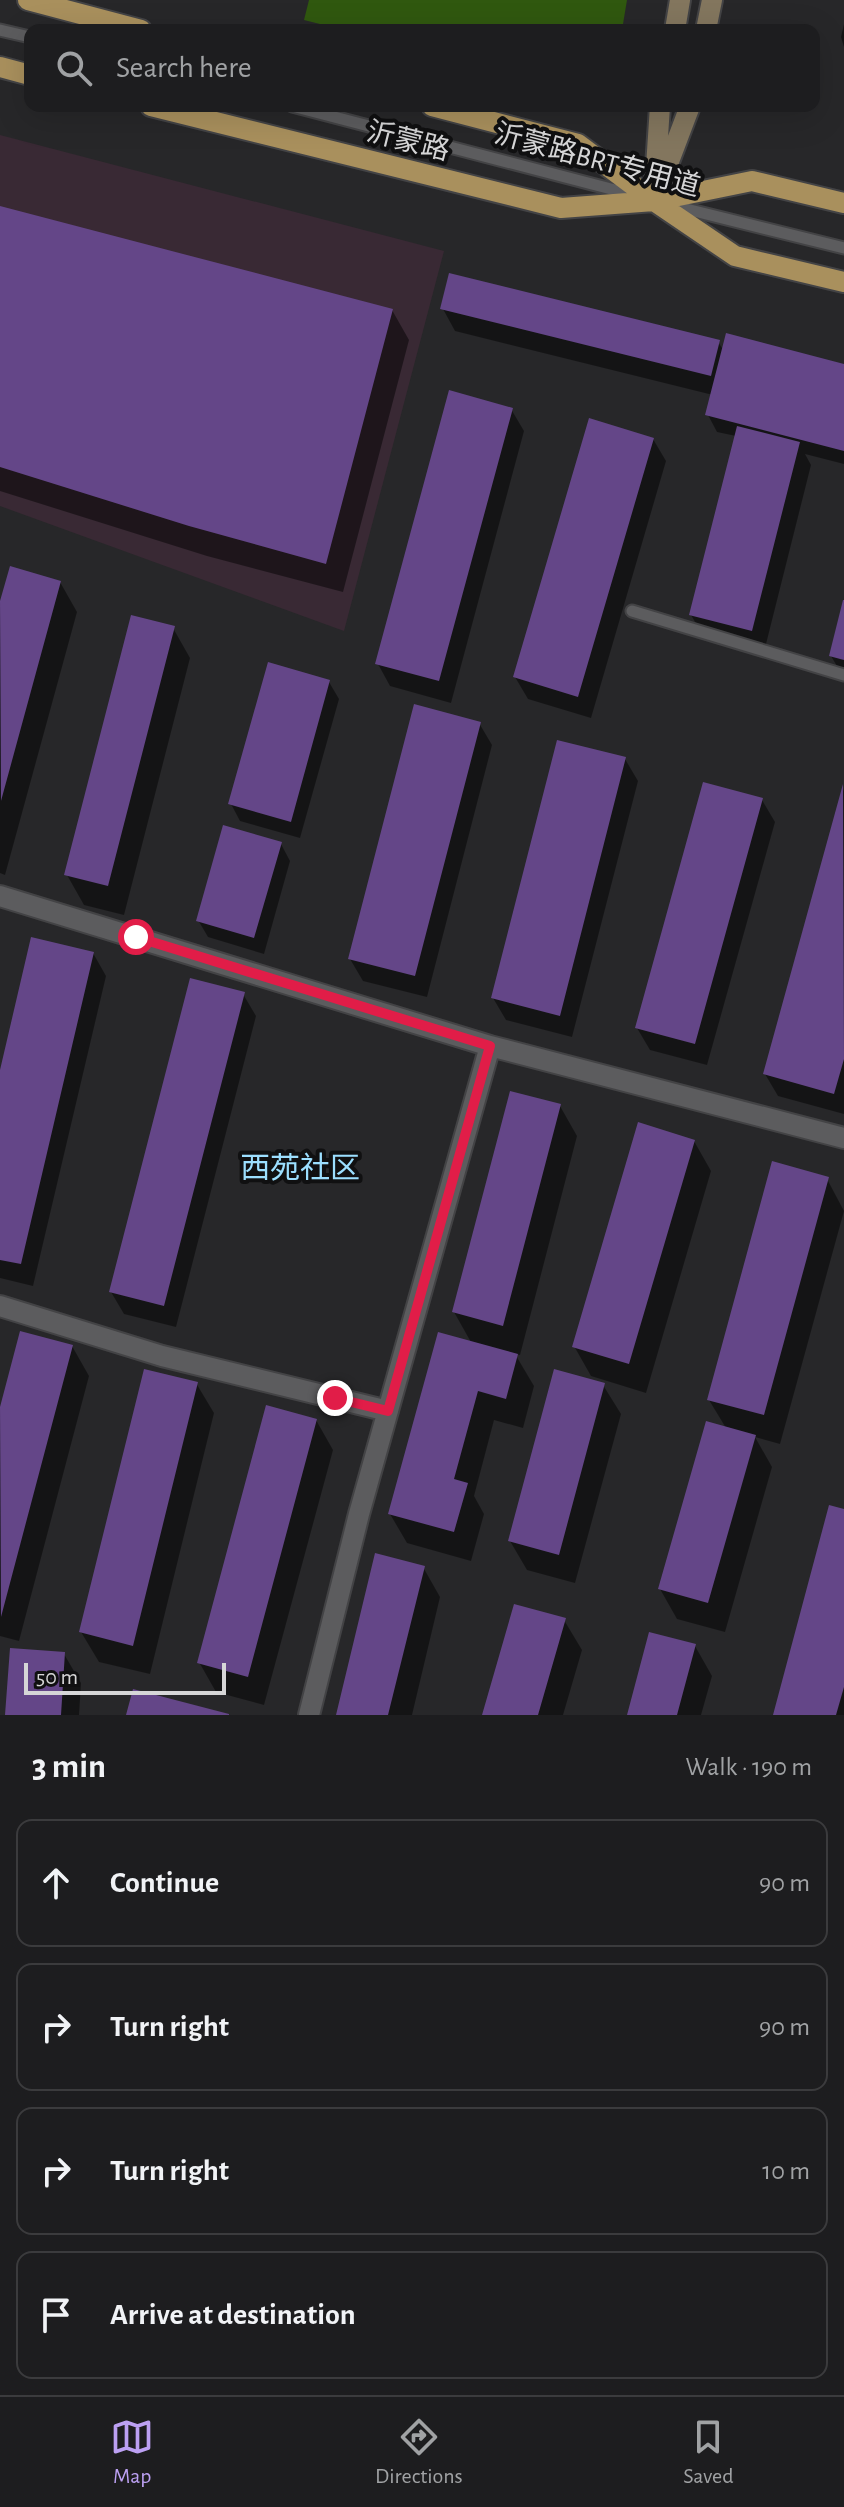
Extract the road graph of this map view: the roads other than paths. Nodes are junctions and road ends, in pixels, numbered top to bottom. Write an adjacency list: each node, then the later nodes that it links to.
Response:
1 (28, 0): 4 (main road)
2 (680, 0): 5 (street)
3 (712, 0): 6 (street)
4 (118, 24)
5 (676, 24)
6 (707, 24)
7 (0, 30): 8 (lane)
8 (24, 36)
9 (0, 67): 10 (main road)
10 (24, 73)
11 (175, 112): 16 (main road, 沂蒙路)
12 (315, 112): 16 (lane, 沂蒙路BRT专用道)
13 (455, 112): 16 (main road, 沂蒙路)
14 (660, 112): 16 (street)
15 (688, 112): 16 (street)
16 (654, 201): 17 (main road, 沂蒙路); 18 (lane, 沂蒙路BRT专用道); 19 (main road, 沂蒙路)
17 (844, 203)
18 (844, 248)
19 (844, 282)
20 (632, 611): 21 (lane)
21 (844, 675)
22 (0, 896): 23 (street)
23 (490, 1046): 24 (street); 26 (street)
24 (844, 1138)
25 (0, 1306): 26 (street)
26 (388, 1411): 27 (street)
27 (309, 1715)

